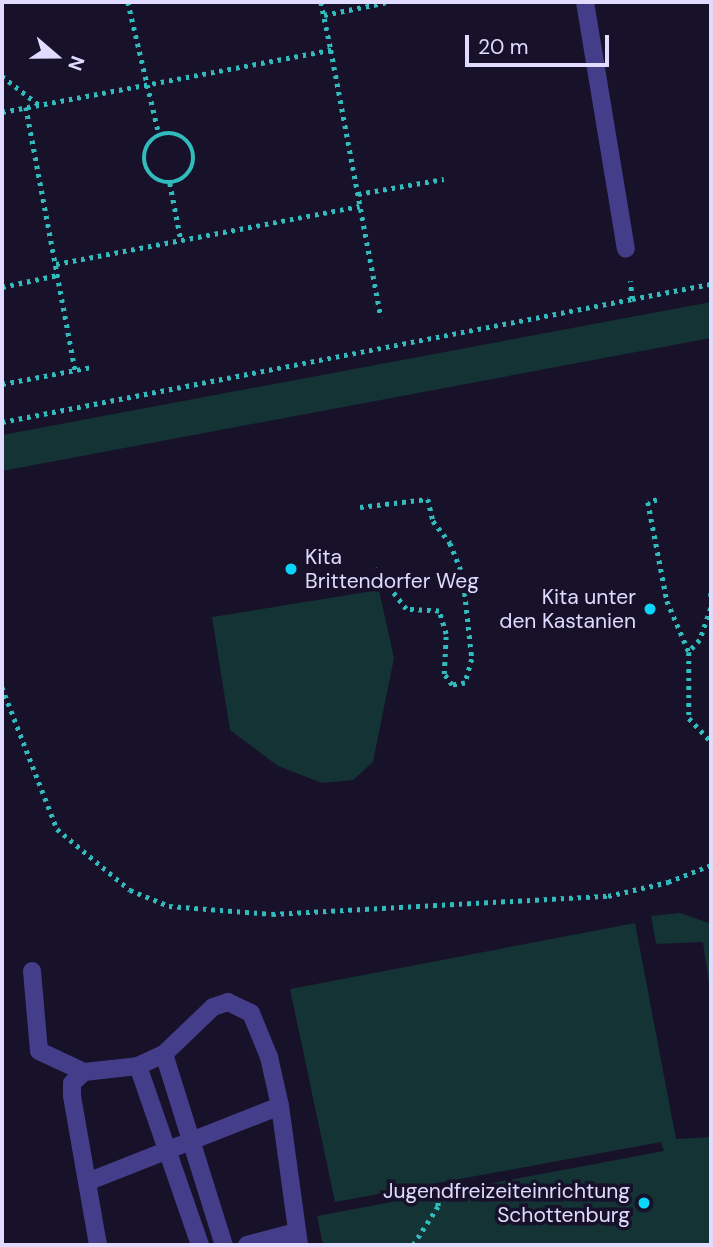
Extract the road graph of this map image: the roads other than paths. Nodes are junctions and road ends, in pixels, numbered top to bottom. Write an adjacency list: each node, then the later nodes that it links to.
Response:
1 (585, 2): 2 (street)
2 (626, 249)
3 (32, 971): 6 (street)
4 (164, 1054): 5 (street); 7 (street); 8 (street)
5 (138, 1066): 6 (street); 9 (street)
6 (84, 1072): 10 (street)
7 (280, 1106): 8 (street); 11 (street)
8 (190, 1144): 9 (street); 14 (street)
9 (169, 1151): 10 (street); 13 (street)
10 (87, 1182): 12 (street)
11 (297, 1239): 15 (street)
12 (98, 1245)
13 (200, 1245)
14 (224, 1245)
15 (247, 1245)

